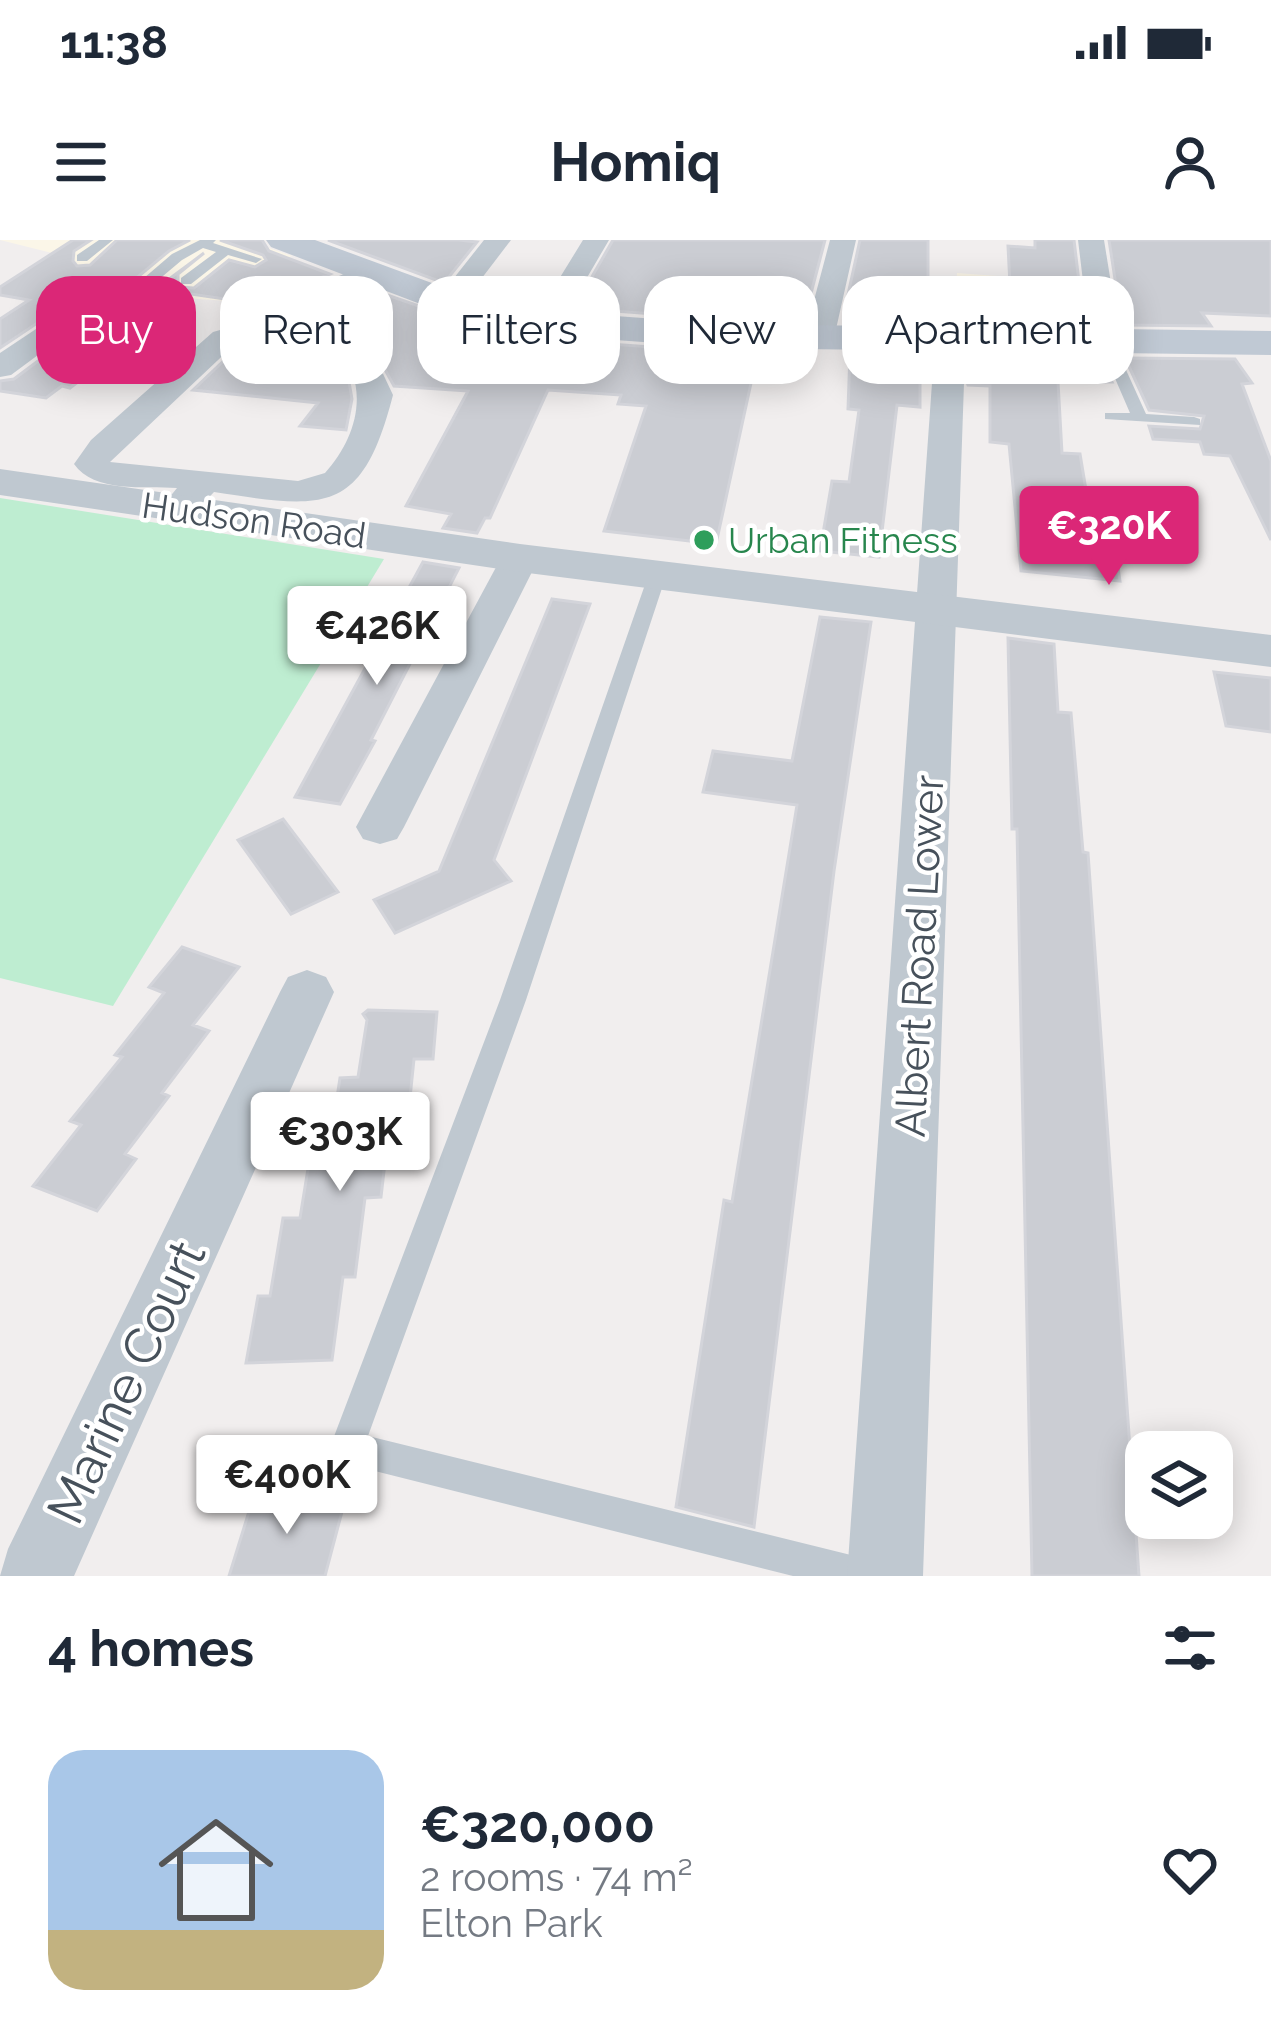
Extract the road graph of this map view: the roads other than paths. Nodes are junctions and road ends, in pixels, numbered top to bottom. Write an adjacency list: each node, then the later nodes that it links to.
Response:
1 (107, 240): 9 (lane)
2 (498, 240): 14 (street)
3 (596, 240): 15 (street)
4 (843, 240): 19 (street)
5 (1091, 240): 16 (street)
6 (206, 242): 8 (lane); 11 (lane)
7 (294, 248): 8 (lane); 10 (main road)
8 (227, 250): 12 (lane)
9 (82, 258)
10 (364, 271): 13 (lane); 17 (main road)
11 (154, 276)
12 (191, 276)
13 (350, 276)
14 (470, 276)
15 (574, 276)
16 (1096, 276)
17 (417, 290)
18 (620, 329): 19 (main road)
19 (819, 338): 20 (main road)
20 (842, 338)
21 (1134, 341): 24 (main road)
22 (36, 342): 25 (street)
23 (220, 342): 33 (street)
24 (1271, 343)
25 (0, 368)
26 (372, 384): 33 (street)
27 (948, 384): 36 (street, Albert Road Lower)
28 (1125, 384): 30 (lane)
29 (1110, 416): 30 (lane)
30 (1140, 418): 31 (lane)
31 (1195, 422)
32 (0, 482): 33 (street, Hudson Road)
33 (192, 495): 34 (street, Hudson Road)
34 (520, 557): 35 (street, Hudson Road); 38 (street)
35 (657, 576): 36 (street, Hudson Road); 41 (lane)
36 (938, 613): 37 (street, Hudson Road); 42 (street, Albert Road Lower)
37 (1271, 651)
38 (380, 827)
39 (307, 992): 40 (street, Marine Court)
40 (35, 1576)
41 (863, 1576)
42 (885, 1576)

